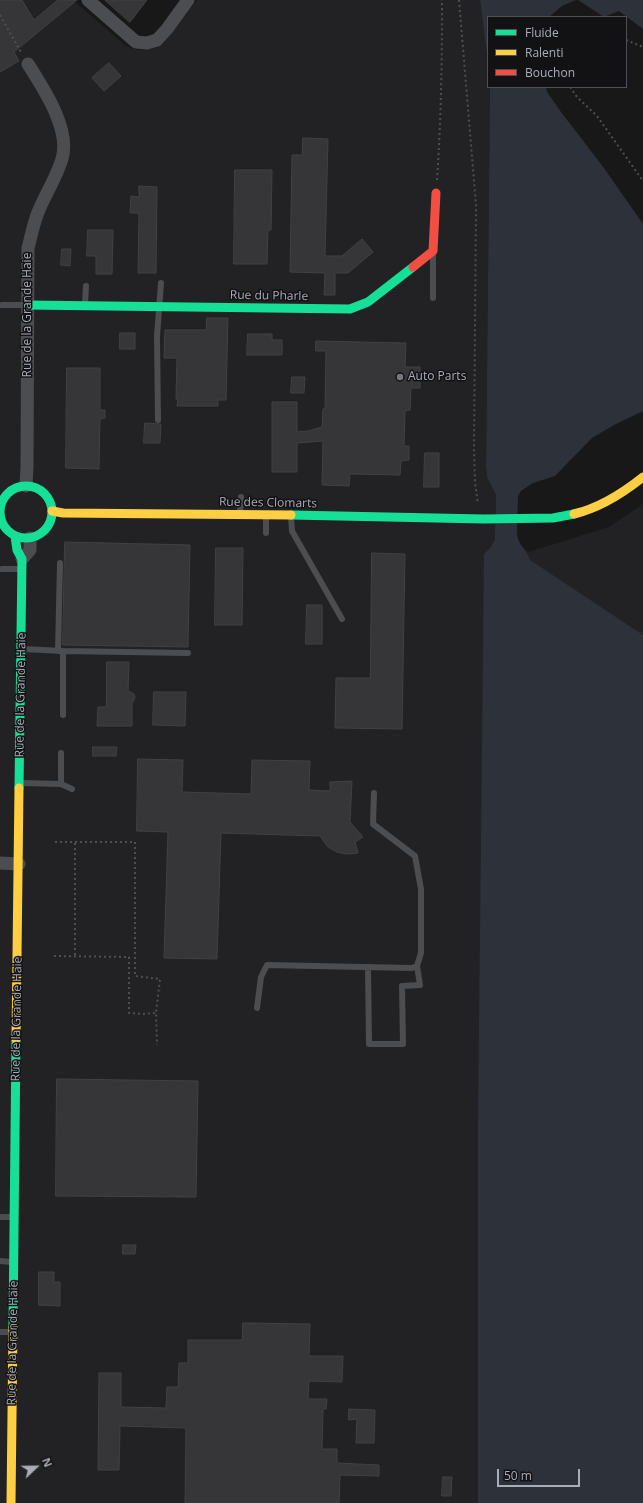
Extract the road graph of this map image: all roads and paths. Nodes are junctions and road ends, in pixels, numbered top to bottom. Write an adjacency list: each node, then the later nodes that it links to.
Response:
1 (88, 0): 2 (street)
2 (188, 0)
3 (441, 0): 11 (path)
4 (459, 0): 24 (path)
5 (0, 15): 8 (path)
6 (627, 40): 7 (path)
7 (643, 47)
8 (28, 64): 17 (street, Rue de la Grande Haie)
9 (571, 88): 10 (path)
10 (643, 181)
11 (436, 193): 12 (street)
12 (433, 251): 15 (lane); 18 (street, Rue du Pharle)
13 (160, 282): 18 (lane)
14 (86, 286): 19 (lane)
15 (433, 298)
16 (2, 305): 17 (lane)
17 (27, 305): 19 (street, Rue du Pharle); 22 (street, Rue de la Grande Haie)
18 (160, 306): 19 (street, Rue du Pharle); 20 (lane)
19 (91, 308)
20 (158, 420)
21 (643, 477): 29 (street, Rue des Clomarts)
22 (26, 486): 25 (street); 26 (street)
23 (241, 497): 27 (lane)
24 (479, 507)
25 (0, 510): 31 (street)
26 (52, 511): 27 (street, Rue des Clomarts); 32 (street)
27 (240, 514): 28 (street, Rue des Clomarts)
28 (266, 515): 29 (street, Rue des Clomarts); 30 (lane)
29 (291, 515): 36 (lane)
30 (266, 533)
31 (15, 536): 32 (street); 34 (street, Rue de la Grande Haie)
32 (30, 538): 34 (street)
33 (60, 563): 38 (lane)
34 (22, 564): 35 (lane); 37 (street, Rue de la Grande Haie)
35 (2, 569)
36 (342, 619)
37 (21, 649): 38 (lane); 42 (street, Rue de la Grande Haie)
38 (61, 651): 39 (lane); 40 (lane)
39 (188, 653)
40 (64, 715)
41 (61, 753): 43 (lane)
42 (20, 783): 43 (lane); 49 (street, Rue de la Grande Haie)
43 (61, 784): 44 (lane)
44 (72, 789)
45 (374, 793): 54 (lane)
46 (55, 842): 47 (path)
47 (75, 842): 50 (path); 53 (path)
48 (0, 863): 49 (street)
49 (19, 864): 60 (street, Rue de la Grande Haie)
50 (74, 955): 51 (path); 52 (path)
51 (54, 956)
52 (129, 957): 53 (path); 57 (path)
53 (135, 957): 57 (path)
54 (417, 966): 55 (lane); 55 (lane)
55 (368, 967): 56 (lane)
56 (257, 1008)
57 (156, 1013): 58 (path)
58 (157, 1045)
59 (0, 1217): 60 (lane)
60 (14, 1217): 62 (street, Rue de la Grande Haie)
61 (0, 1261): 62 (lane)
62 (14, 1262): 64 (street, Rue de la Grande Haie)
63 (0, 1332): 64 (lane)
64 (13, 1332): 65 (street, Rue de la Grande Haie)
65 (10, 1503)

